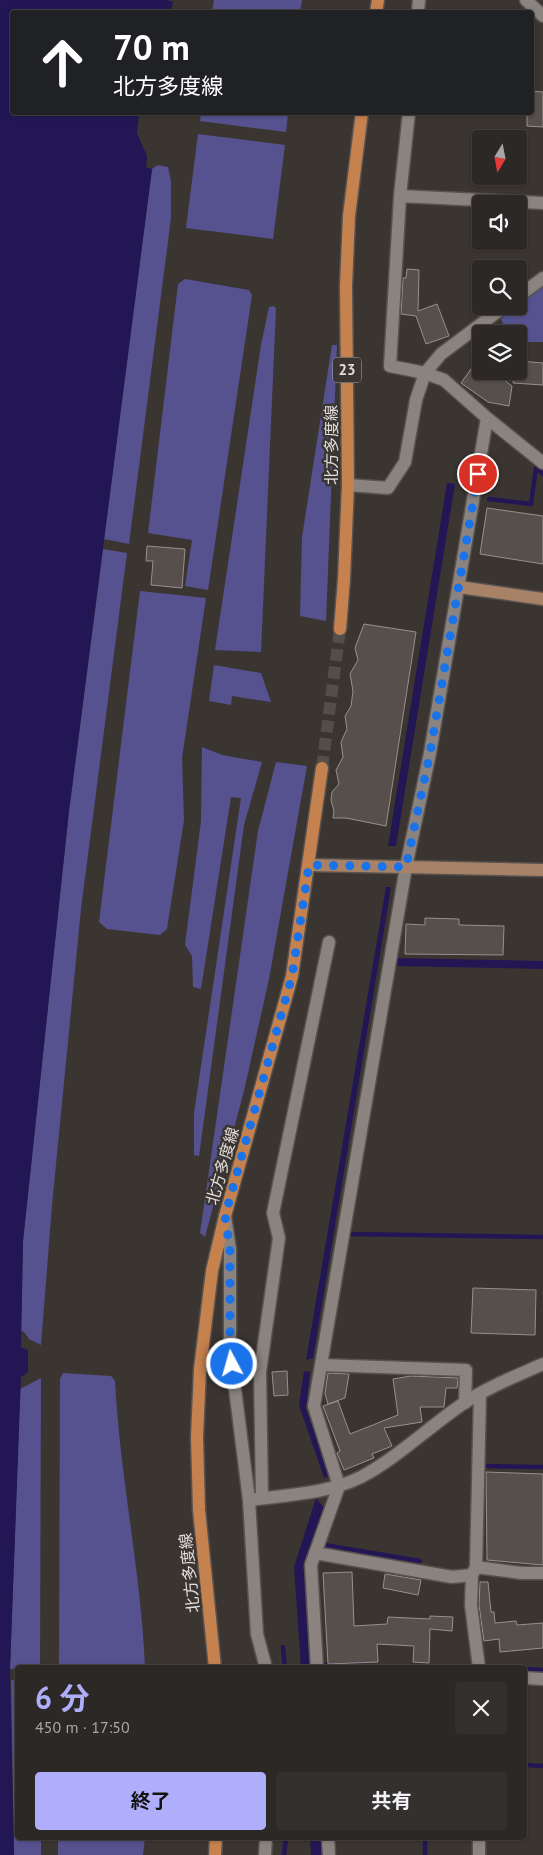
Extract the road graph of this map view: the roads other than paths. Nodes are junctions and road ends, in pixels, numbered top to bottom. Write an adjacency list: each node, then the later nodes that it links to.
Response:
1 (526, 0): 2 (street)
2 (543, 16)
3 (362, 115): 13 (main road, 北方多度線 / 23)
4 (409, 115): 5 (street)
5 (400, 196): 6 (street); 10 (street)
6 (543, 203)
7 (543, 278): 8 (street)
8 (527, 290)
9 (492, 315): 10 (street)
10 (425, 373): 11 (street); 13 (street)
11 (487, 418): 12 (street); 14 (street)
12 (543, 463)
13 (348, 486): 16 (main road, 北方多度線 / 23)
14 (459, 587): 15 (street); 19 (street)
15 (543, 599)
16 (340, 628)
17 (322, 768): 18 (main road, 北方多度線)
18 (309, 865): 19 (street); 22 (main road, 北方多度線)
19 (406, 867): 20 (street); 24 (street)
20 (543, 870)
21 (328, 942): 28 (street)
22 (225, 1216): 28 (street); 32 (main road, 北方多度線)
23 (543, 1364): 25 (street)
24 (321, 1365): 26 (street); 27 (street)
25 (480, 1394): 26 (street); 30 (street)
26 (465, 1403): 27 (street)
27 (339, 1486): 28 (street); 29 (street)
28 (255, 1499): 33 (street)
29 (315, 1553): 30 (street); 34 (street)
30 (474, 1571): 31 (street); 35 (street)
31 (543, 1574)
32 (215, 1665)
33 (265, 1665)
34 (317, 1665)
35 (479, 1665)
36 (527, 1678): 37 (street)
37 (543, 1679)
38 (216, 1840): 42 (main road)
39 (266, 1840): 43 (street)
40 (328, 1840): 44 (street)
41 (479, 1840): 45 (street)
42 (215, 1855)
43 (265, 1855)
44 (329, 1855)
45 (479, 1855)

